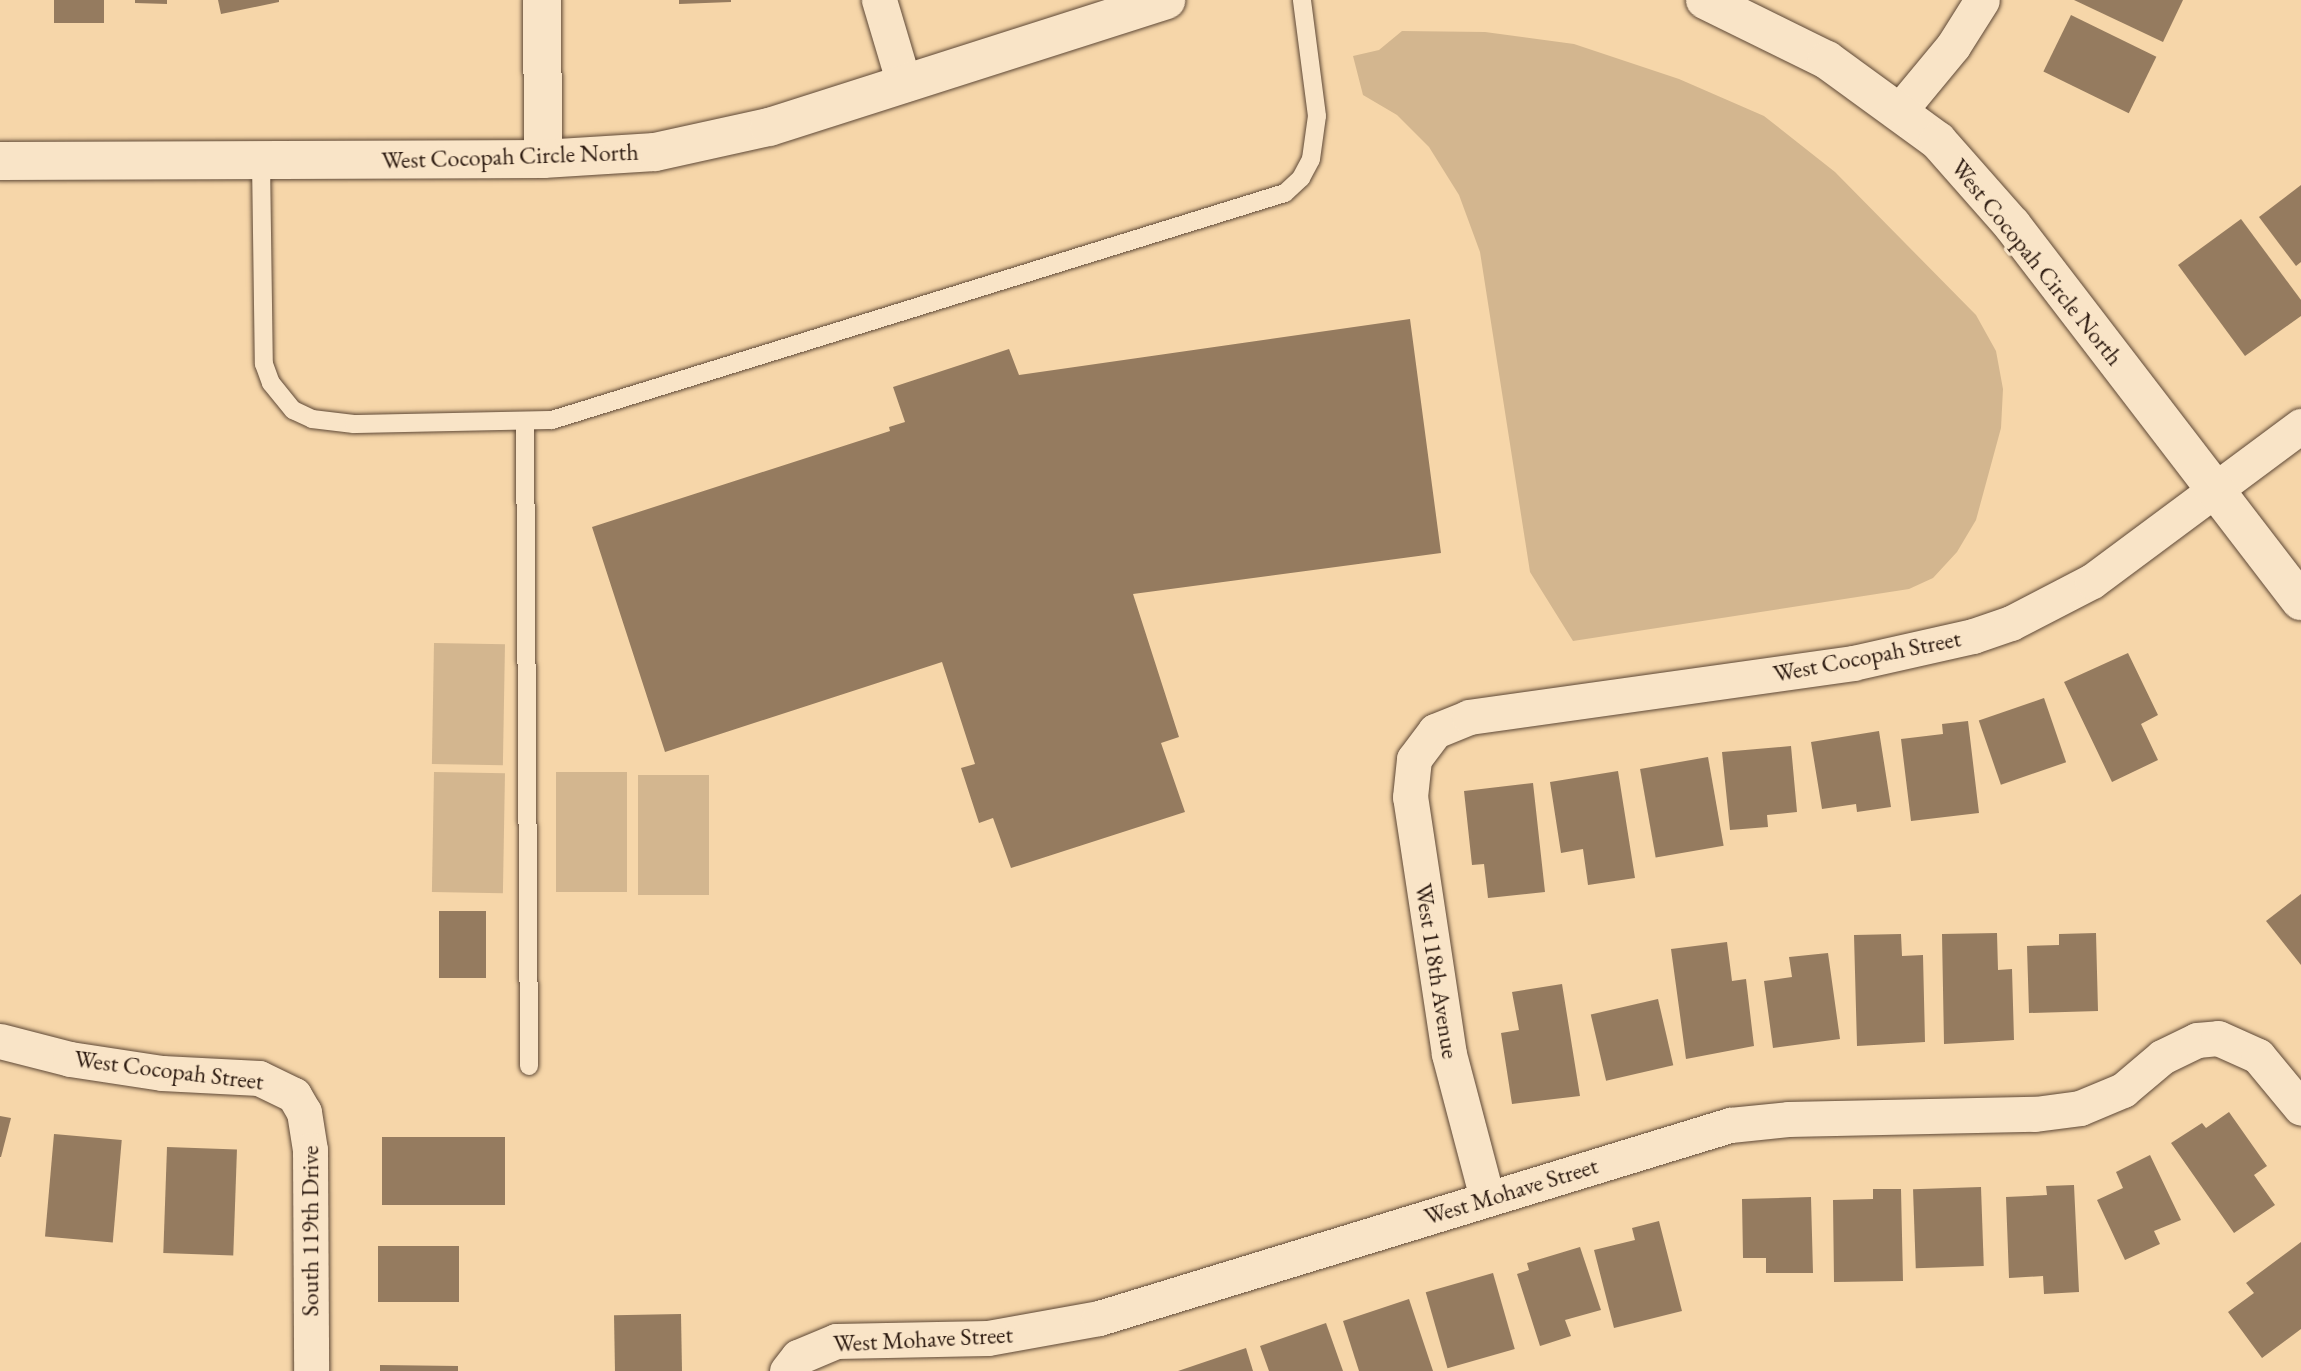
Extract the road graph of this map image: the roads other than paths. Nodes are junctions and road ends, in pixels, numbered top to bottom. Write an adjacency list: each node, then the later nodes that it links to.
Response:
1 (542, 0): 9 (street)
2 (878, 0): 7 (street)
3 (1166, 0): 7 (street, West Cocopah Circle North)
4 (1302, 0): 12 (lane)
5 (1706, 0): 8 (street, West Cocopah Circle North)
6 (1982, 0): 8 (street)
7 (904, 84): 9 (street, West Cocopah Circle North)
8 (1900, 110): 14 (street, West Cocopah Circle North)
9 (542, 159): 11 (street, West Cocopah Circle North)
10 (0, 161): 11 (street, West Cocopah Circle North)
11 (261, 161): 12 (lane)
12 (525, 423): 18 (lane)
13 (2301, 426): 14 (street, West Cocopah Street)
14 (2216, 491): 15 (street, West Cocopah Circle North); 16 (street, West Cocopah Street)
15 (2301, 601)
16 (1423, 743): 21 (street, West 118th Avenue)
17 (0, 1041): 19 (street, West Cocopah Street)
18 (529, 1066)
19 (295, 1095): 23 (street, South 119th Drive)
20 (2301, 1108): 21 (street, West Mohave Street)
21 (1487, 1198): 22 (street, West Mohave Street)
22 (792, 1364)
23 (311, 1371)

